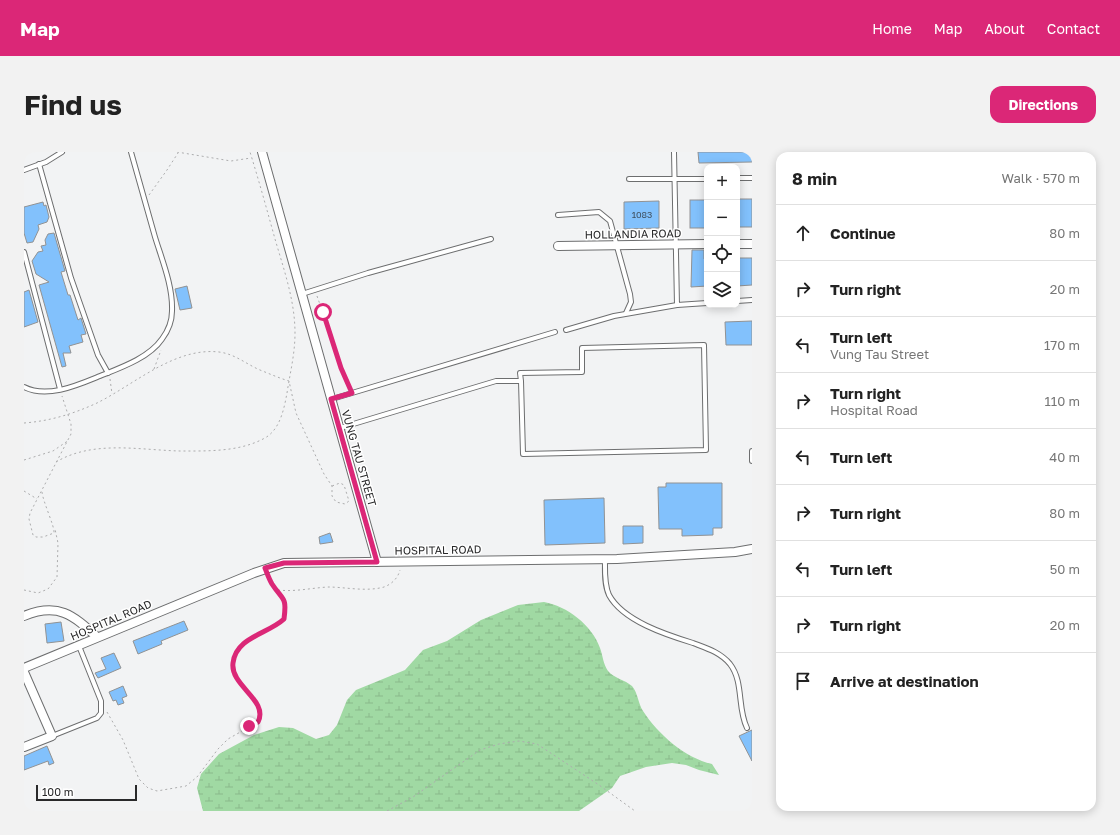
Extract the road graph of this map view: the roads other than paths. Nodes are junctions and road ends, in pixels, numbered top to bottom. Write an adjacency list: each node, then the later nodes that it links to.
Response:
1 (62, 152): 5 (lane)
2 (131, 152): 29 (lane)
3 (262, 152): 21 (street, VUNG TAU STREET)
4 (674, 152): 9 (lane)
5 (40, 164): 6 (lane); 29 (lane)
6 (24, 170)
7 (740, 178): 8 (lane)
8 (752, 178)
9 (674, 179): 10 (lane); 11 (lane); 17 (lane)
10 (704, 179)
11 (630, 180)
12 (558, 215): 19 (lane)
13 (490, 239): 21 (lane)
14 (704, 244): 17 (street, HOLLANDIA ROAD)
15 (740, 244): 16 (street)
16 (752, 244)
17 (676, 245): 19 (street, HOLLANDIA ROAD); 25 (lane)
18 (558, 246): 19 (street, HOLLANDIA ROAD)
19 (617, 246): 26 (lane)
20 (24, 252): 32 (lane)
21 (302, 294): 33 (street, VUNG TAU STREET)
22 (752, 300): 23 (lane)
23 (740, 301)
24 (704, 303): 25 (lane)
25 (677, 305): 26 (lane)
26 (626, 313): 27 (lane)
27 (566, 330)
28 (555, 332): 33 (lane)
29 (108, 373): 32 (lane)
30 (521, 381): 30 (lane); 34 (lane)
31 (24, 387): 32 (lane)
32 (60, 389)
33 (331, 399): 34 (street, VUNG TAU STREET)
34 (339, 428): 39 (street, VUNG TAU STREET)
35 (752, 451): 36 (lane)
36 (752, 461)
37 (752, 549): 38 (street, HOSPITAL ROAD)
38 (605, 559): 39 (street, HOSPITAL ROAD); 45 (lane)
39 (377, 562): 41 (street, HOSPITAL ROAD)
40 (24, 616): 41 (street)
41 (97, 638): 42 (street, HOSPITAL ROAD)
42 (79, 645): 43 (street, HOSPITAL ROAD); 46 (lane)
43 (24, 668)
44 (24, 672): 46 (street)
45 (747, 728)
46 (52, 736): 47 (street)
47 (24, 747)

